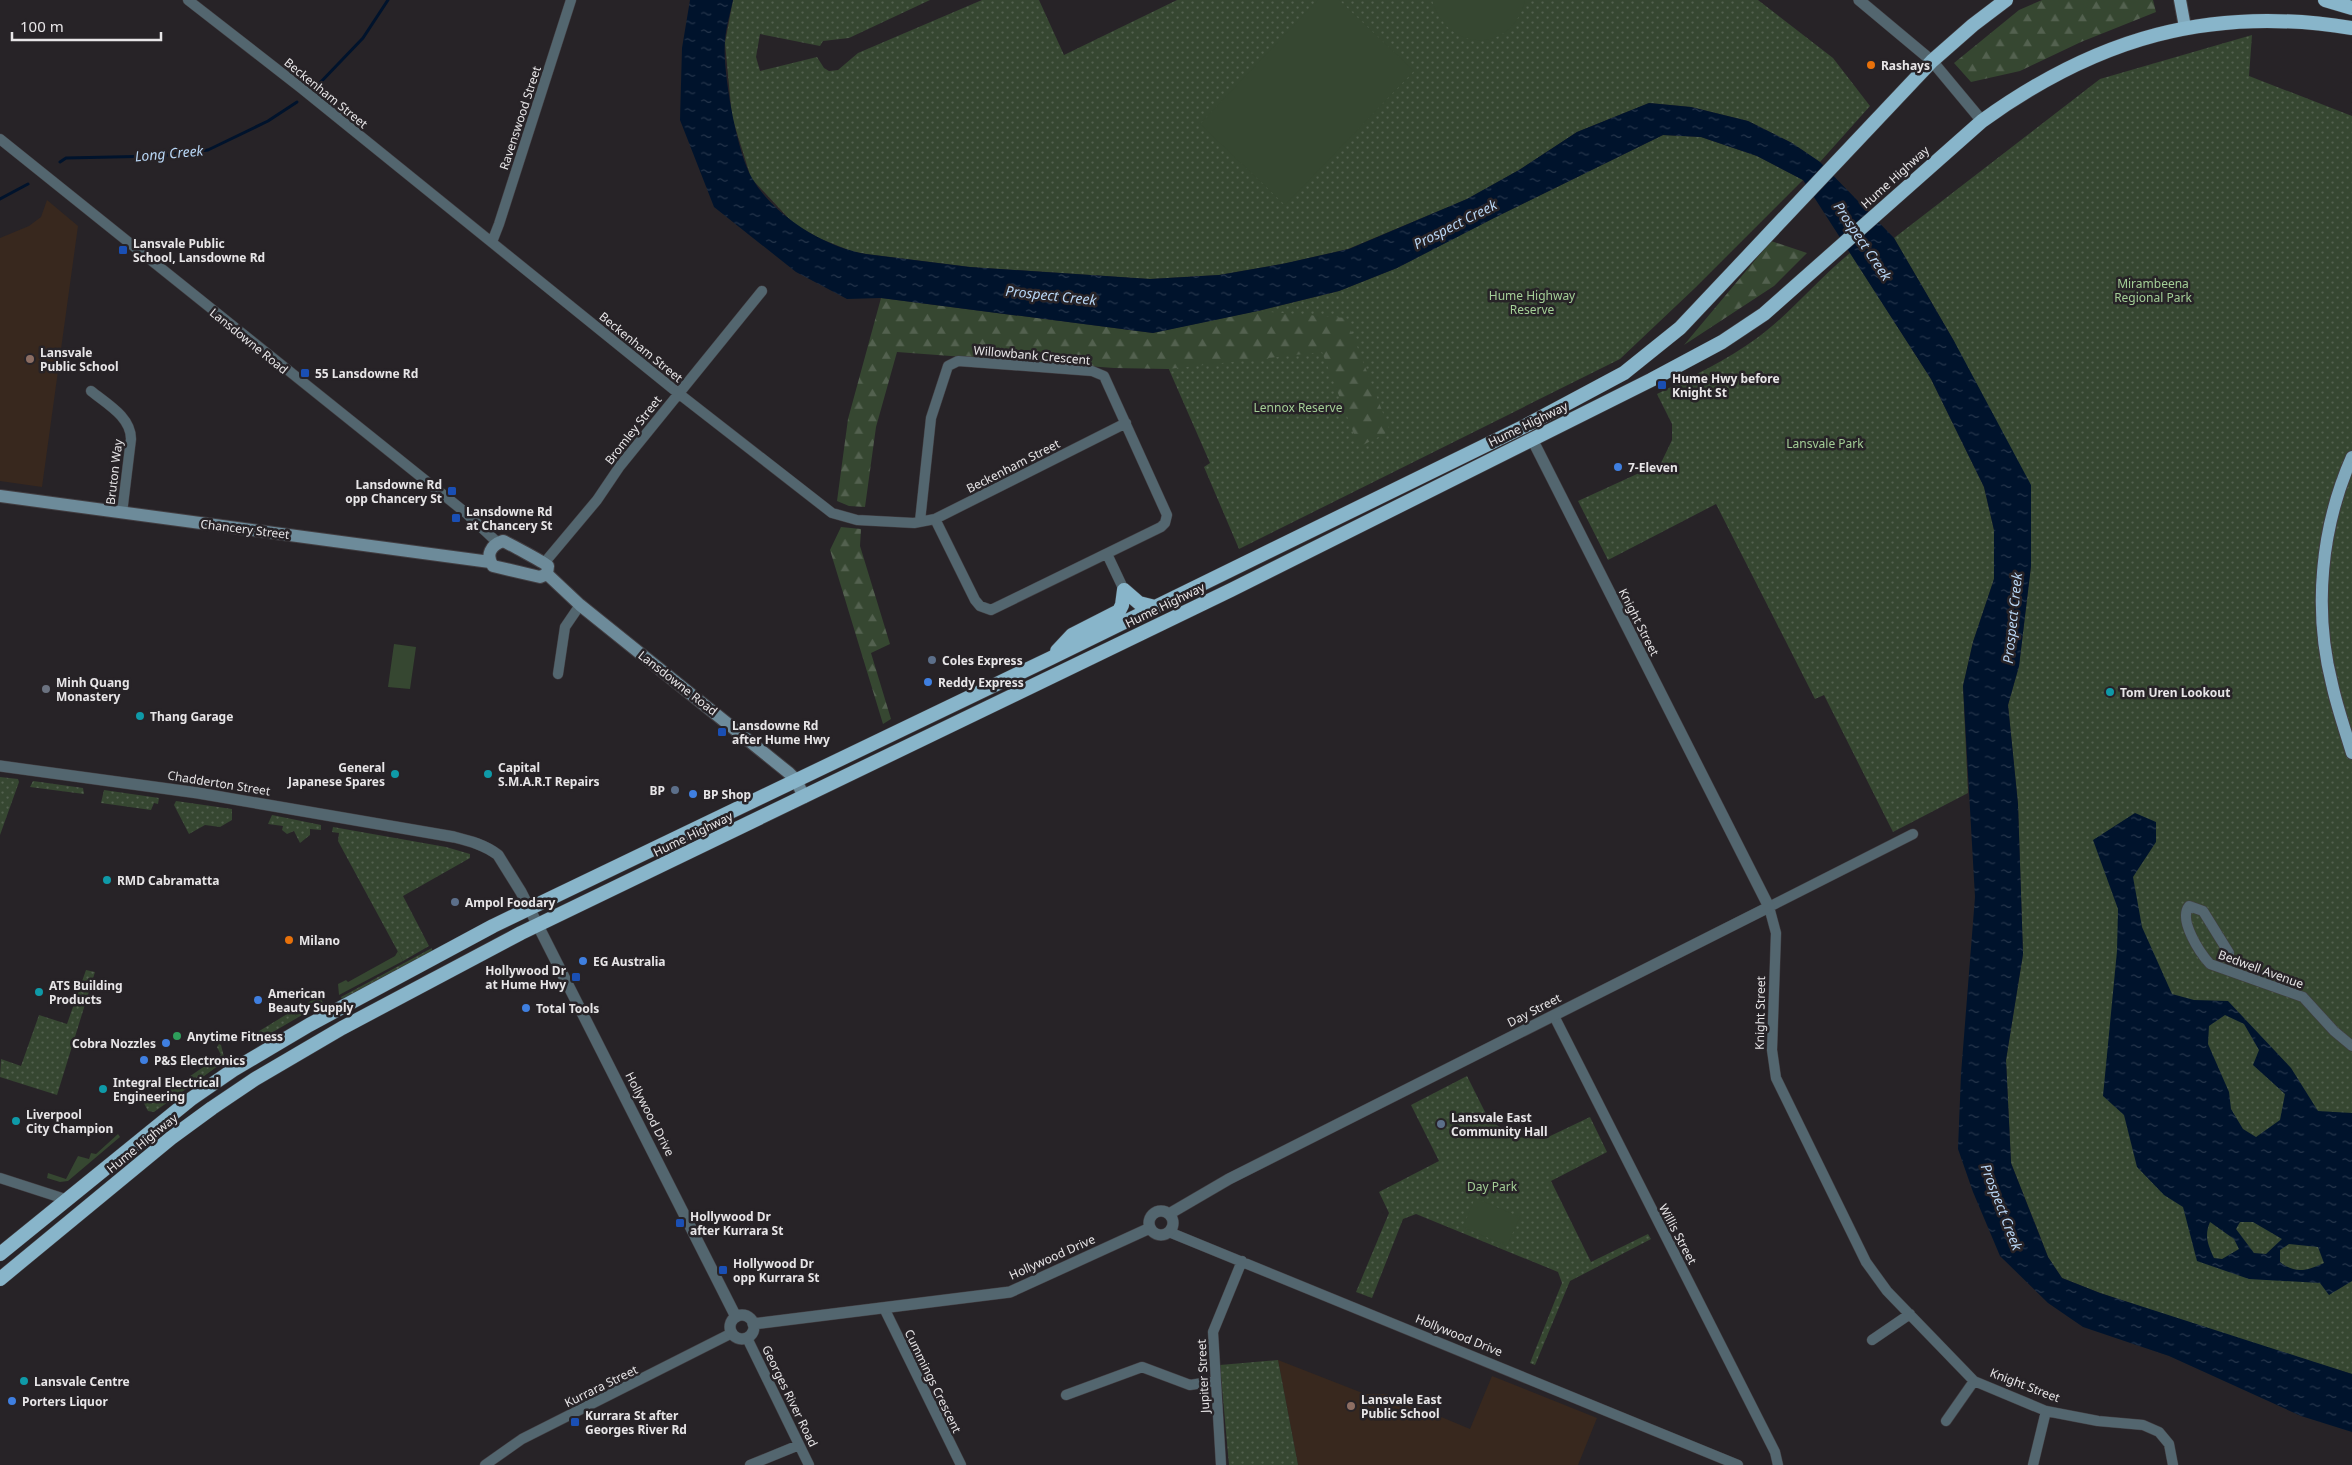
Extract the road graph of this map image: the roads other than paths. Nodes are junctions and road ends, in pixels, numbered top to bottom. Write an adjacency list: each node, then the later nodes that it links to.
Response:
1 (188, 0): 13 (street, Beckenham Street)
2 (571, 0): 13 (street, Ravenswood Street)
3 (1859, 0): 10 (street)
4 (2006, 0): 10 (highway, Hume Highway)
5 (2180, 0): 8 (main road)
6 (2325, 0): 7 (highway)
7 (2352, 8)
8 (2185, 27): 9 (highway, Hume Highway); 11 (highway, Hume Highway)
9 (2352, 28)
10 (1932, 61): 11 (street); 30 (highway, Hume Highway)
11 (1982, 121): 18 (highway, Hume Highway)
12 (0, 139): 24 (street, Lansdowne Road)
13 (492, 242): 16 (street, Beckenham Street)
14 (762, 291): 16 (street, Bromley Street)
15 (91, 392): 21 (street, Bruton Way)
16 (678, 393): 23 (street, Beckenham Street); 27 (street, Bromley Street)
17 (1126, 423): 22 (street, Beckenham Street); 23 (street, Willowbank Crescent); 25 (street, Willowbank Crescent)
18 (1532, 439): 36 (highway, Hume Highway); 38 (street, Knight Street)
19 (2352, 457): 33 (main road)
20 (0, 496): 21 (main road, Chancery Street)
21 (122, 513): 26 (main road, Chancery Street)
22 (935, 519): 23 (street, Beckenham Street); 25 (street, Willowbank Crescent)
23 (920, 521)
24 (498, 543): 26 (main road); 27 (main road)
25 (1106, 554): 28 (street)
26 (490, 562): 27 (main road, Chancery Street)
27 (546, 568): 29 (main road, Lansdowne Road)
28 (1124, 590): 30 (highway); 31 (highway)
29 (580, 605): 32 (street); 35 (main road, Lansdowne Road)
30 (1155, 607): 31 (highway, Hume Highway)
31 (1051, 658): 35 (highway, Hume Highway)
32 (558, 674)
33 (2352, 753)
34 (0, 766): 39 (street, Chadderton Street)
35 (796, 780): 36 (main road, Lansdowne Road); 39 (highway, Hume Highway)
36 (804, 797): 40 (highway, Hume Highway)
37 (1913, 834): 38 (street, Day Street)
38 (1769, 907): 42 (street, Day Street); 53 (street, Knight Street)
39 (529, 908): 40 (street, Chadderton Street); 45 (highway, Hume Highway)
40 (538, 924): 51 (highway, Hume Highway); 54 (street, Hollywood Drive)
41 (2229, 953): 43 (street, Bedwell Avenue)
42 (1554, 1016): 46 (street, Day Street); 71 (street, Willis Street)
43 (2352, 1046)
44 (0, 1178): 45 (street)
45 (65, 1199): 49 (highway, Hume Highway)
46 (1169, 1214): 47 (street); 48 (street)
47 (1150, 1228): 48 (street); 52 (street, Hollywood Drive)
48 (1169, 1232): 50 (street, Hollywood Drive)
49 (0, 1254)
50 (1242, 1261): 59 (street, Jupiter Street); 70 (street, Hollywood Drive)
51 (0, 1279)
52 (884, 1308): 55 (street, Hollywood Drive); 68 (street, Cummings Crescent)
53 (1910, 1314): 58 (street); 60 (street, Knight Street)
54 (736, 1317): 55 (street); 56 (street)
55 (753, 1324): 57 (street)
56 (732, 1333): 57 (street); 65 (street, Kurrara Street)
57 (747, 1338): 64 (street, Georges River Road)
58 (1872, 1340)
59 (1215, 1381): 61 (street); 69 (street, Jupiter Street)
60 (1974, 1381): 62 (street, Knight Street); 63 (street)
61 (1066, 1395)
62 (2046, 1411): 72 (street); 73 (street, Knight Street)
63 (1946, 1421)
64 (798, 1445): 66 (street); 67 (street, Georges River Road)
65 (485, 1465)
66 (750, 1465)
67 (810, 1465)
68 (961, 1465)
69 (1221, 1465)
70 (1738, 1465)
71 (1778, 1465)
72 (2033, 1465)
73 (2172, 1465)

